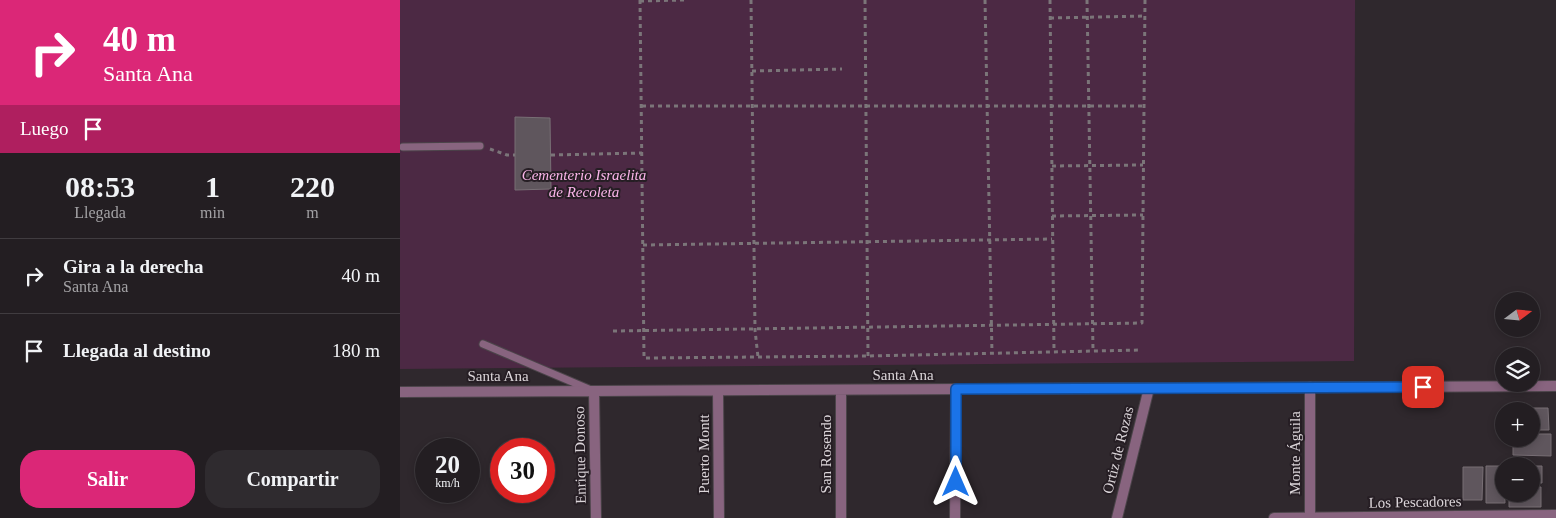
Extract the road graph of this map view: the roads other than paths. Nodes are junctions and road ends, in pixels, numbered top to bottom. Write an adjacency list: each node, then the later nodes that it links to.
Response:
1 (480, 146): 2 (lane)
2 (403, 147)
3 (483, 344): 10 (lane)
4 (1556, 386): 6 (street, Santa Ana)
5 (1149, 388): 6 (street, Santa Ana); 7 (street, Santa Ana); 17 (street, Ortiz de Rozas)
6 (1310, 388): 19 (street, Monte Águila)
7 (956, 389): 9 (street, Santa Ana); 16 (street)
8 (718, 390): 9 (street, Santa Ana); 10 (street, Santa Ana); 14 (street, Puerto Montt)
9 (841, 390): 15 (street, San Rosendo)
10 (594, 391): 11 (street, Santa Ana); 13 (street, Enrique Donoso)
11 (400, 392)
12 (1556, 515): 19 (street, Los Pescadores)
13 (596, 518)
14 (719, 518)
15 (840, 518)
16 (956, 518)
17 (1117, 518)
18 (1274, 518): 19 (street, Los Pescadores)
19 (1310, 518)

